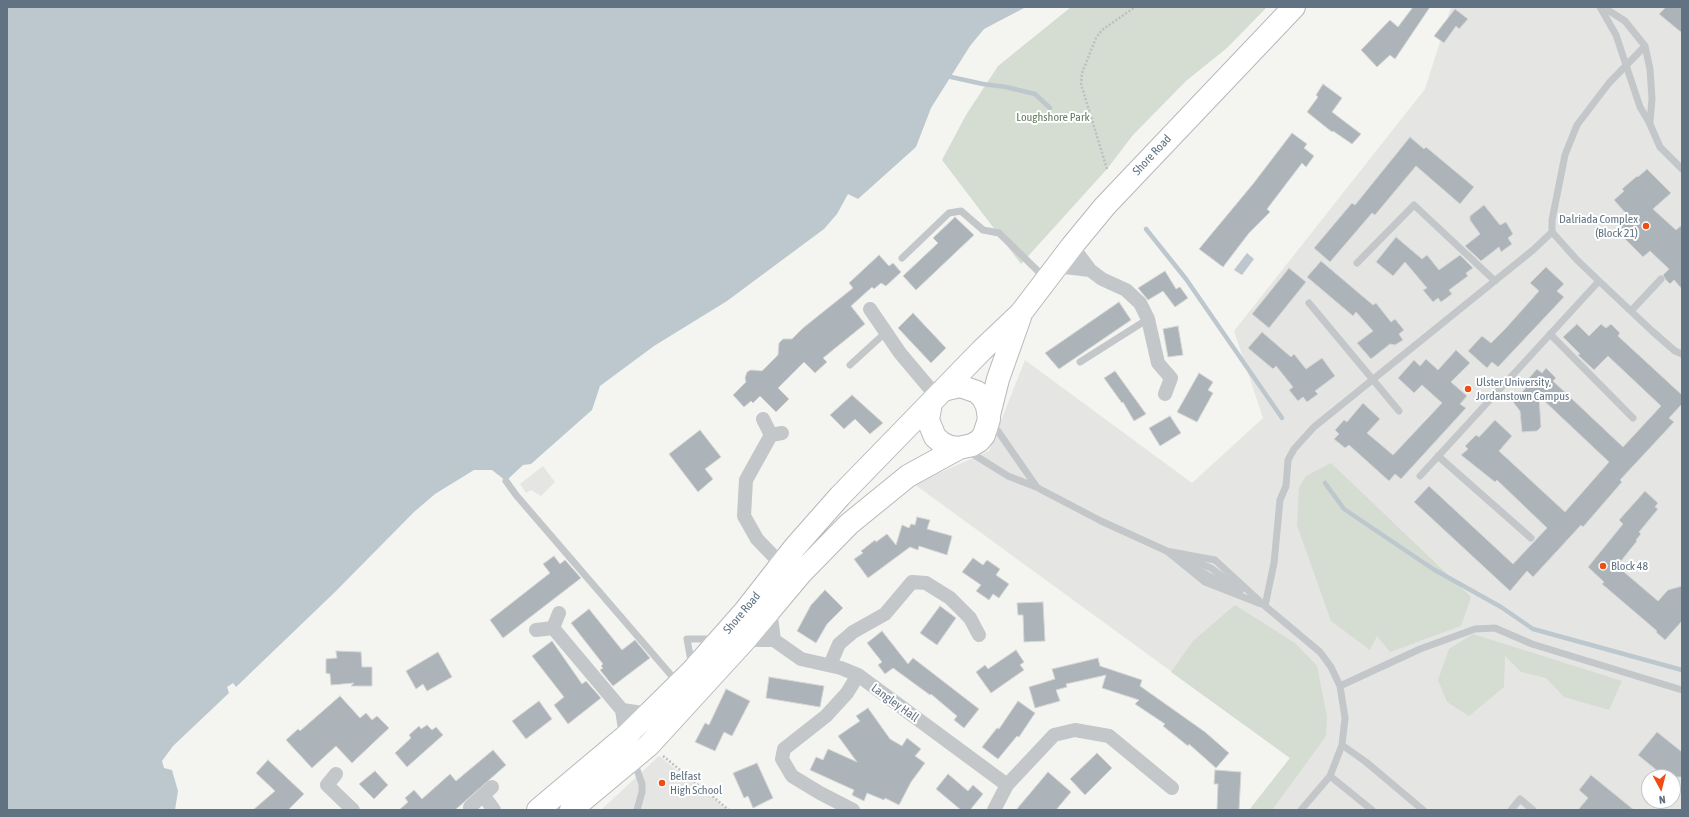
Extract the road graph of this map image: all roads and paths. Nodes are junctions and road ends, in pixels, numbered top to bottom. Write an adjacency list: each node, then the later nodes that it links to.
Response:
1 (1135, 7): 7 (path)
2 (1294, 7): 10 (highway, Shore Road)
3 (1601, 7): 4 (lane); 5 (lane)
4 (1645, 46): 5 (lane); 6 (lane)
5 (1626, 65): 6 (lane); 9 (lane)
6 (1650, 122): 8 (lane)
7 (1107, 168)
8 (1682, 169)
9 (1552, 232): 16 (lane); 17 (lane)
10 (1072, 246): 13 (street); 14 (highway, Shore Road)
11 (902, 258): 14 (lane)
12 (1357, 263): 16 (lane)
13 (1090, 270): 14 (street); 22 (street)
14 (1051, 272): 21 (highway, Shore Road)
15 (1661, 280): 20 (lane)
16 (1495, 281): 28 (lane)
17 (1599, 281): 20 (lane); 24 (lane)
18 (1309, 303): 28 (lane)
19 (870, 309): 23 (street)
20 (1631, 311): 25 (lane)
21 (1021, 313): 30 (highway, Shore Road); 32 (highway, Shore Road)
22 (1148, 319): 26 (lane); 29 (street)
23 (885, 333): 27 (lane); 30 (street)
24 (1550, 334): 33 (lane); 36 (lane)
25 (1682, 354)
26 (1080, 362)
27 (850, 365)
28 (1373, 380): 31 (lane); 43 (lane)
29 (1165, 394)
30 (937, 397): 32 (highway); 35 (highway); 42 (highway, Shore Road)
31 (1400, 411)
32 (989, 417): 35 (highway); 39 (lane)
33 (1633, 418)
34 (763, 419): 42 (street)
35 (961, 448): 39 (lane); 44 (highway, Shore Road)
36 (1438, 456): 37 (lane); 40 (lane)
37 (1420, 476)
38 (506, 481): 53 (lane)
39 (1036, 487): 41 (lane)
40 (1531, 538)
41 (1166, 551): 43 (lane); 43 (lane)
42 (782, 565): 53 (highway, Shore Road)
43 (1264, 606): 54 (lane)
44 (770, 610): 49 (highway, Shore Road); 50 (street)
45 (559, 613): 46 (street)
46 (553, 628): 47 (street); 56 (street)
47 (536, 630)
48 (979, 635): 51 (street)
49 (745, 640): 50 (street); 60 (highway, Shore Road)
50 (774, 640): 51 (street, Langley Hall)
51 (830, 665): 52 (street, Langley Hall)
52 (858, 675): 63 (street, Langley Hall); 72 (street)
53 (686, 678): 57 (highway, Shore Road)
54 (1340, 686): 55 (lane); 59 (lane)
55 (1682, 690)
56 (622, 710): 57 (street); 58 (street)
57 (650, 714): 58 (highway, Shore Road)
58 (626, 736): 69 (highway, Shore Road)
59 (1342, 745): 62 (lane); 76 (lane)
60 (641, 752): 65 (lane); 70 (highway, Shore Road); 71 (path)
61 (336, 774): 66 (street)
62 (1330, 776): 74 (lane); 75 (lane)
63 (1007, 785): 64 (street); 73 (street)
64 (1172, 788)
65 (641, 808)
66 (353, 810)
67 (470, 810): 68 (street)
68 (494, 810)
69 (538, 810)
70 (571, 810)
71 (729, 810)
72 (853, 810)
73 (994, 810)
74 (1301, 810)
75 (1372, 810)
76 (1423, 810)
77 (1511, 810): 78 (lane)
78 (1533, 810)

